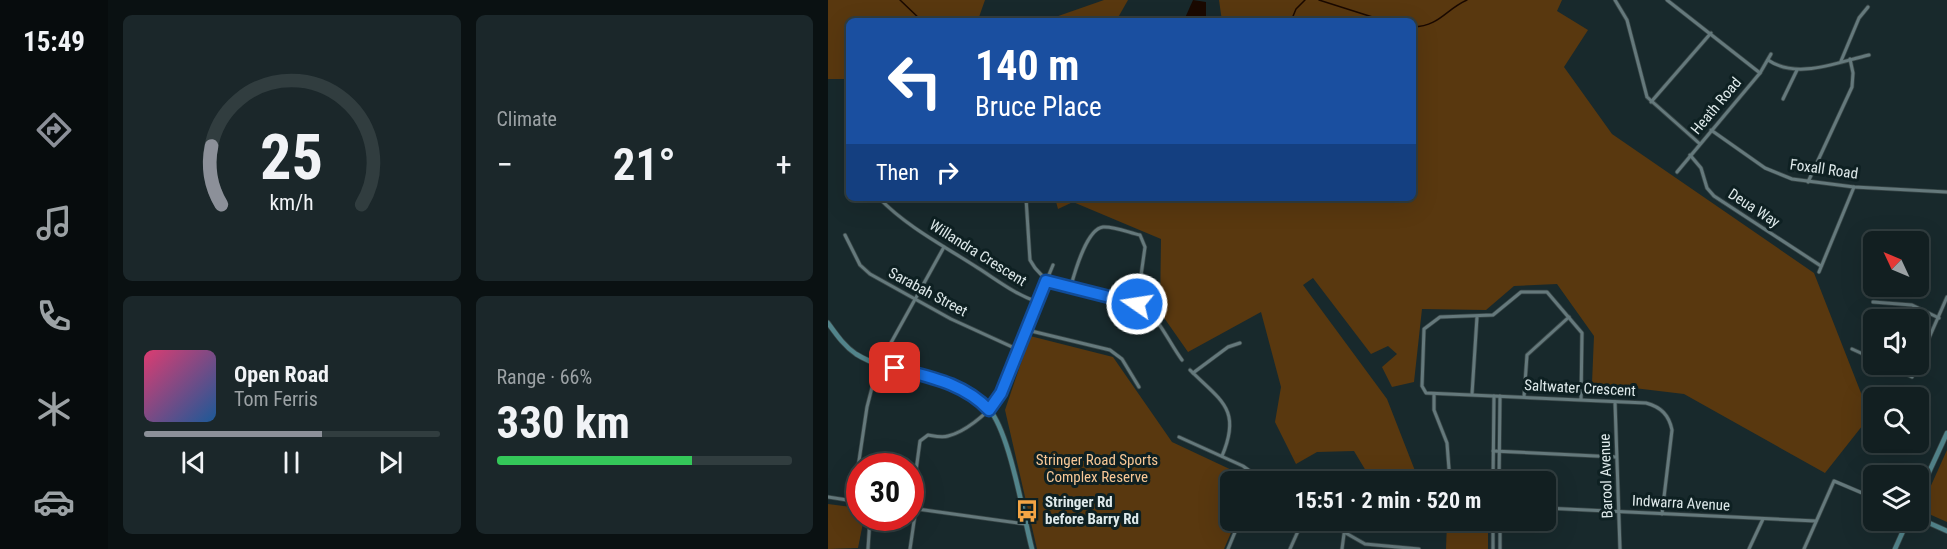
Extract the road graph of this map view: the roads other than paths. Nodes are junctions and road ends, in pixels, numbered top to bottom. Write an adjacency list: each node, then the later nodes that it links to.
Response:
1 (1615, 0): 13 (street)
2 (1667, 0): 4 (street)
3 (1868, 7): 9 (street)
4 (1712, 33): 11 (street); 13 (street)
5 (1771, 54): 8 (street, Heath Road)
6 (1869, 55): 7 (street)
7 (1850, 59): 9 (street); 18 (street)
8 (1768, 60): 10 (street); 11 (street, Heath Road)
9 (1841, 61): 10 (street)
10 (1797, 70): 12 (street)
11 (1760, 73): 14 (street, Heath Road)
12 (1783, 99)
13 (1651, 102): 15 (street)
14 (1711, 130): 15 (street, Heath Road); 18 (street, Foxall Road)
15 (1700, 144): 16 (street, Heath Road)
16 (1690, 156): 17 (street, Heath Road); 26 (street, Deua Way)
17 (1677, 172)
18 (1808, 182): 19 (street, Foxall Road)
19 (1854, 187): 20 (street, Foxall Road); 26 (street)
20 (1947, 192)
21 (882, 201): 24 (street, Willandra Crescent)
22 (1026, 201): 28 (street)
23 (845, 235): 31 (street, Sarabah Street)
24 (944, 247): 31 (street); 32 (street, Willandra Crescent)
25 (1053, 266): 28 (street)
26 (1821, 266): 27 (street)
27 (1819, 272)
28 (1046, 281): 29 (street); 32 (street)
29 (1070, 289): 34 (street); 34 (street)
30 (1947, 297): 37 (street)
31 (916, 299): 43 (street, Sarabah Street); 46 (street)
32 (1038, 302): 39 (street)
33 (1873, 302): 37 (street)
34 (1137, 304): 45 (street)
35 (1477, 317): 36 (street); 48 (street, Saltwater Crescent); 49 (street)
36 (1569, 317): 52 (street); 53 (street)
37 (1939, 318): 40 (street)
38 (828, 323): 46 (street)
39 (1027, 330): 43 (street); 47 (street)
40 (1929, 340)
41 (1240, 343): 62 (street)
42 (1852, 349): 44 (street)
43 (1019, 350): 55 (street)
44 (1863, 354)
45 (1182, 360)
46 (880, 364): 55 (street); 60 (street)
47 (1140, 387)
48 (1434, 394): 49 (street, Saltwater Crescent); 65 (street)
49 (1472, 394): 50 (street, Saltwater Crescent)
50 (1494, 396): 51 (street, Saltwater Crescent); 58 (street)
51 (1500, 396): 52 (street, Saltwater Crescent); 59 (street)
52 (1524, 397): 53 (street, Saltwater Crescent)
53 (1581, 400): 54 (street, Saltwater Crescent)
54 (1615, 402): 63 (street, Barool Avenue); 75 (street, Saltwater Crescent)
55 (989, 410): 61 (street); 79 (street)
56 (1947, 433): 68 (street)
57 (1179, 437): 62 (street)
58 (1493, 451): 59 (street); 66 (street)
59 (1499, 452): 63 (street); 67 (street)
60 (860, 453)
61 (920, 453)
62 (1222, 456): 64 (street)
63 (1616, 457): 74 (street, Barool Avenue)
64 (1245, 471)
65 (1449, 471)
66 (1493, 471)
67 (1499, 471)
68 (1929, 472)
69 (1863, 493): 77 (street)
70 (828, 497): 71 (street)
71 (846, 500)
72 (1556, 508): 74 (street, Indwarra Avenue)
73 (924, 509): 79 (street)
74 (1619, 511): 75 (street, Indwarra Avenue); 99 (street, Barool Avenue)
75 (1662, 514): 76 (street, Indwarra Avenue)
76 (1763, 519): 77 (street, Indwarra Avenue); 100 (street)
77 (1816, 521): 101 (street)
78 (1929, 523): 88 (street)
79 (1026, 524): 92 (street)
80 (869, 531): 90 (street)
81 (912, 531): 91 (street)
82 (1235, 531): 93 (street)
83 (1298, 531): 94 (street)
84 (1339, 531): 89 (street)
85 (1493, 531): 97 (street)
86 (1500, 531): 98 (street)
87 (1903, 531): 102 (street)
88 (1947, 531)
89 (1344, 534): 95 (street); 96 (street)
90 (868, 549)
91 (909, 549)
92 (1032, 549)
93 (1228, 549)
94 (1290, 549)
95 (1342, 549)
96 (1419, 549)
97 (1493, 549)
98 (1500, 549)
99 (1620, 549)
100 (1749, 549)
101 (1804, 549)
102 (1895, 549)

